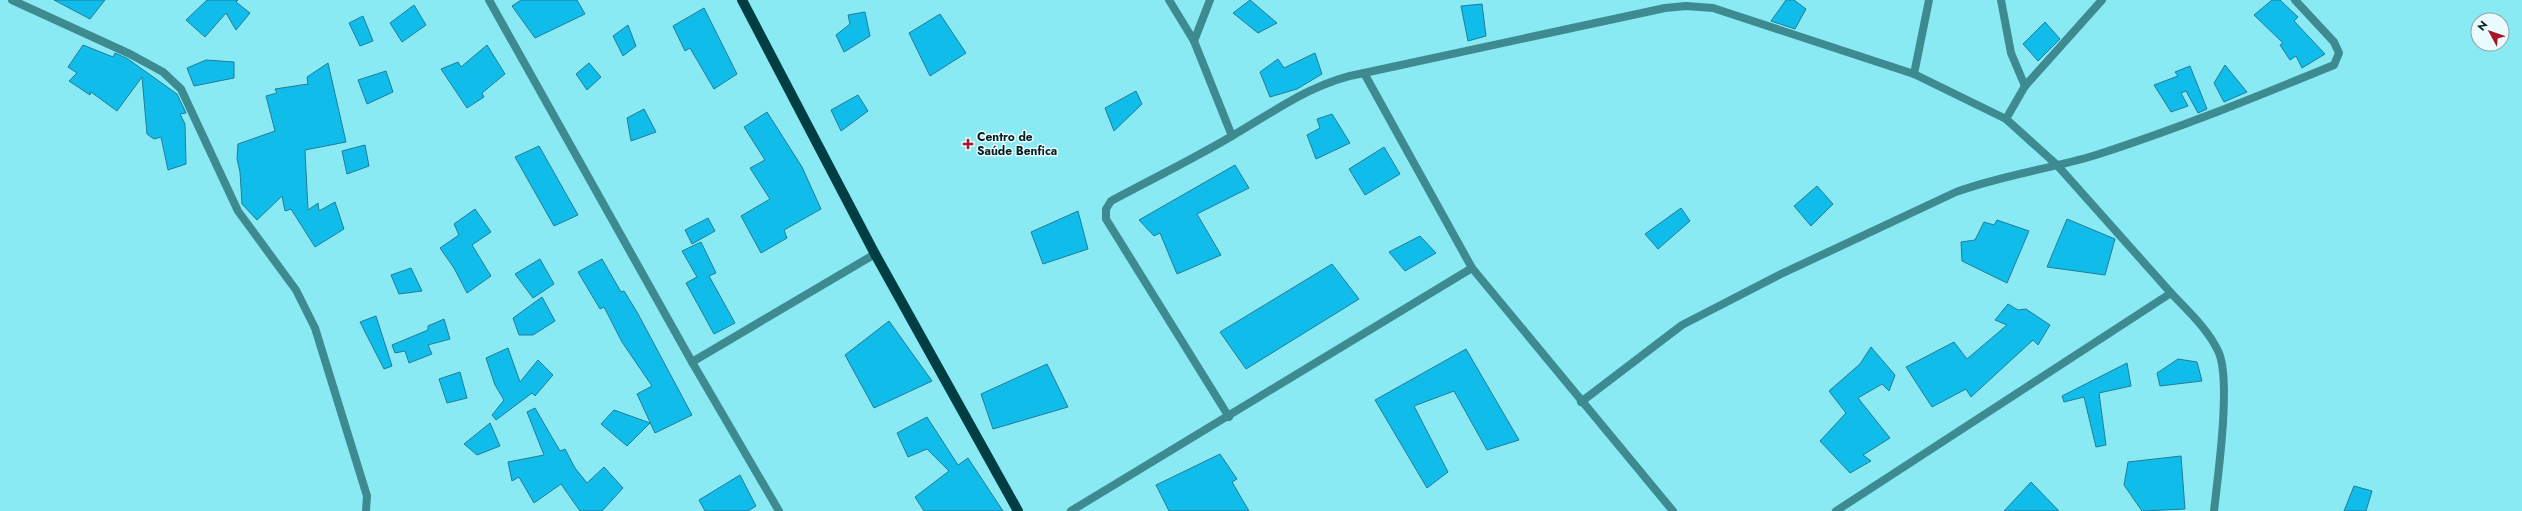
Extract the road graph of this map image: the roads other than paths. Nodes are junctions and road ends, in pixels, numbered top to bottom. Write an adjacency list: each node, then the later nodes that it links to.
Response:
1 (12, 0): 23 (street)
2 (489, 0): 20 (street)
3 (742, 0): 17 (main road)
4 (1169, 0): 10 (street)
5 (1210, 0): 10 (street)
6 (1929, 0): 12 (street)
7 (2001, 0): 13 (street)
8 (2102, 0): 13 (street)
9 (2295, 0): 16 (street)
10 (1194, 41): 15 (street)
11 (1364, 74): 12 (street); 15 (street); 18 (street)
12 (1914, 74): 14 (street)
13 (2025, 86): 14 (street)
14 (2006, 119): 16 (street)
15 (1232, 136): 22 (street)
16 (2057, 164): 19 (street); 21 (street)
17 (875, 254): 20 (street); 25 (main road)
18 (1472, 268): 21 (street); 22 (street)
19 (2171, 293): 28 (street); 29 (street)
20 (692, 362): 24 (street)
21 (1581, 402): 27 (street)
22 (1228, 417): 26 (street)
23 (366, 511)
24 (778, 511)
25 (1018, 511)
26 (1071, 511)
27 (1672, 511)
28 (1836, 511)
29 (2214, 511)

